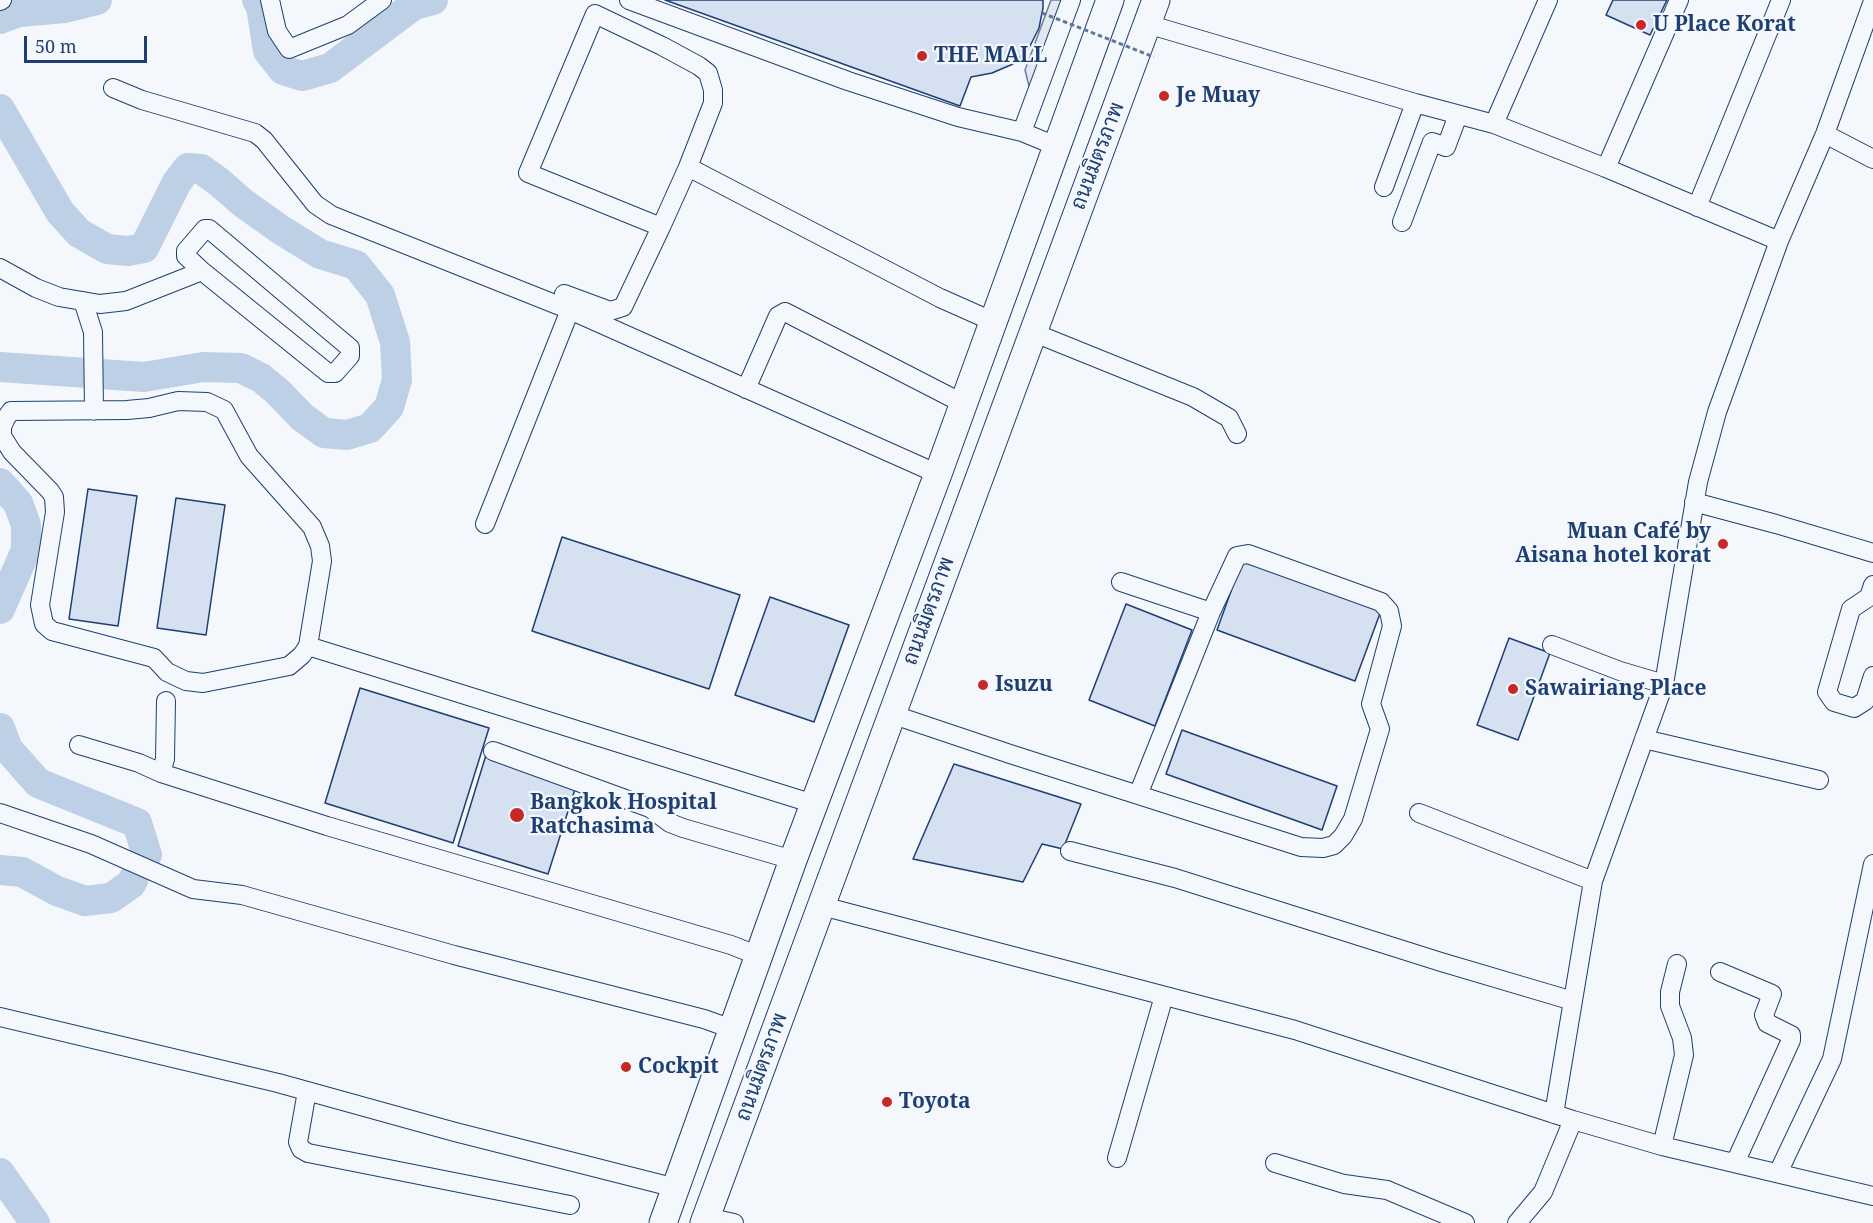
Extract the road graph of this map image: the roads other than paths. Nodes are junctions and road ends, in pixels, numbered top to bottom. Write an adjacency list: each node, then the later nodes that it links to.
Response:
1 (270, 0): 2 (street)
2 (382, 0)
3 (629, 0): 16 (street)
4 (1071, 0): 16 (street)
5 (1110, 0): 18 (highway, ถนนมิตรภาพ)
6 (1548, 0): 15 (street)
7 (1679, 0): 21 (street)
8 (1781, 0): 23 (street)
9 (1873, 1): 11 (street)
10 (1152, 12): 13 (street); 32 (highway, ถนนมิตรภาพ)
11 (1866, 47): 17 (street)
12 (113, 88): 30 (street)
13 (1415, 103): 14 (street); 22 (street)
14 (1458, 115): 15 (street); 24 (street)
15 (1494, 124): 21 (street)
16 (1022, 132): 18 (street)
17 (1825, 134): 19 (street); 26 (street)
18 (1056, 146): 31 (highway, ถนนมิตรภาพ)
19 (1873, 159)
20 (688, 167): 25 (street); 25 (street); 31 (street)
21 (1606, 168): 23 (street)
22 (1384, 187)
23 (1697, 207): 26 (street)
24 (1402, 222)
25 (661, 227): 30 (street)
26 (1779, 241): 38 (street)
27 (0, 268): 29 (street)
28 (202, 271): 28 (street); 29 (street)
29 (82, 301): 35 (street)
30 (567, 302): 33 (street); 39 (street)
31 (994, 322): 34 (highway, ถนนมิตรภาพ)
32 (1032, 332): 36 (street); 49 (highway, ถนนมิตรภาพ)
33 (746, 389): 34 (street); 37 (street)
34 (964, 404): 37 (highway, ถนนมิตรภาพ)
35 (94, 407): 45 (street); 45 (street)
36 (1237, 434)
37 (938, 474): 56 (highway, ถนนมิตรภาพ)
38 (1694, 502): 40 (street); 47 (street)
39 (485, 524)
40 (1873, 553)
41 (1121, 582): 43 (street)
42 (1873, 585): 46 (street)
43 (1211, 612): 55 (street); 55 (street)
44 (1552, 645): 47 (street)
45 (308, 646): 56 (street)
46 (1873, 676)
47 (1664, 684): 50 (street)
48 (166, 701): 53 (street)
49 (891, 714): 55 (street); 64 (highway, ถนนมิตรภาพ)
50 (1644, 739): 54 (street); 62 (street)
51 (79, 745): 53 (street)
52 (493, 750): 60 (street)
53 (161, 774): 65 (street)
54 (1819, 780)
55 (1138, 795)
56 (814, 804): 60 (highway, ถนนมิตรภาพ)
57 (0, 813): 71 (street)
58 (1419, 813): 62 (street)
59 (1070, 850): 69 (street)
60 (793, 860): 63 (highway, ถนนมิตรภาพ)
61 (1873, 864): 79 (street)
62 (1593, 881): 69 (street)
63 (782, 891): 64 (highway); 65 (highway, ถนนมิตรภาพ)
64 (822, 906): 68 (street); 83 (highway, ถนนมิตรภาพ)
65 (759, 956): 71 (highway, ถนนมิตรภาพ)
66 (1677, 964): 75 (street)
67 (1720, 972): 78 (street)
68 (1164, 996): 73 (street); 76 (street)
69 (1573, 1001): 73 (street)
70 (0, 1017): 72 (street)
71 (732, 1029): 80 (highway, ถนนมิตรภาพ)
72 (306, 1091): 80 (street); 82 (street)
73 (1554, 1114): 74 (street)
74 (1573, 1120): 75 (street); 87 (street)
75 (1662, 1146): 78 (street)
76 (1117, 1158)
77 (1275, 1163): 86 (street)
78 (1735, 1163): 79 (street)
79 (1778, 1173): 81 (street)
80 (676, 1188): 84 (highway, ถนนมิตรภาพ)
81 (1873, 1196)
82 (570, 1205)
83 (705, 1220): 85 (street)
84 (663, 1223)
85 (734, 1223)
86 (1465, 1223)
87 (1517, 1223)

